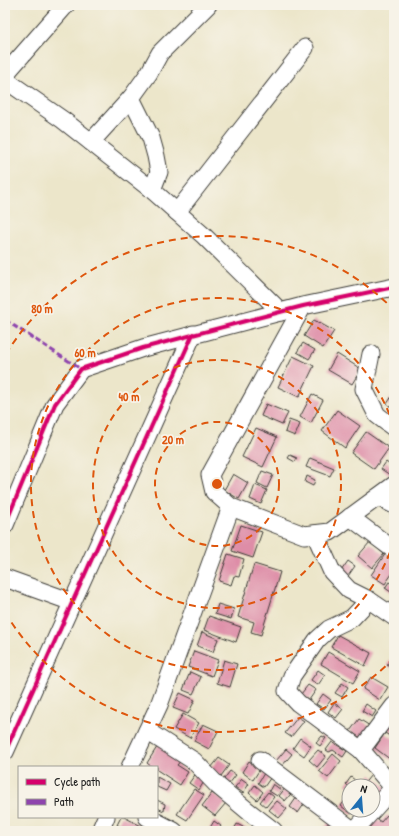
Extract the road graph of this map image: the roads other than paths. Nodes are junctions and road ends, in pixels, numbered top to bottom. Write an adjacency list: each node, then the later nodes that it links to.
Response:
1 (66, 5): 5 (street)
2 (208, 5): 4 (street)
3 (305, 48): 7 (street)
4 (131, 98): 5 (street); 6 (street)
5 (91, 142): 6 (street)
6 (152, 190): 7 (street)
7 (177, 212): 10 (street)
8 (394, 287): 9 (street)
9 (303, 306): 10 (street); 17 (street)
10 (281, 312): 11 (street)
11 (193, 334): 19 (street); 24 (street)
12 (372, 354): 13 (street)
13 (394, 428)
14 (394, 485): 15 (street)
15 (378, 497): 16 (street); 18 (street)
16 (394, 505)
17 (231, 507): 20 (street); 27 (street)
18 (350, 517): 20 (street); 21 (street)
19 (5, 525)
20 (315, 534): 23 (street)
21 (394, 550)
22 (5, 578): 24 (street)
23 (369, 600): 25 (street); 28 (street)
24 (72, 602): 29 (street)
25 (394, 618)
26 (394, 706): 28 (street)
27 (147, 731): 31 (street); 36 (street)
28 (361, 750): 37 (street)
29 (5, 752)
30 (260, 760): 37 (street)
31 (130, 766)
32 (106, 818): 34 (street)
33 (148, 818): 35 (street)
34 (100, 831)
35 (174, 831)
36 (274, 831)
37 (354, 831)

